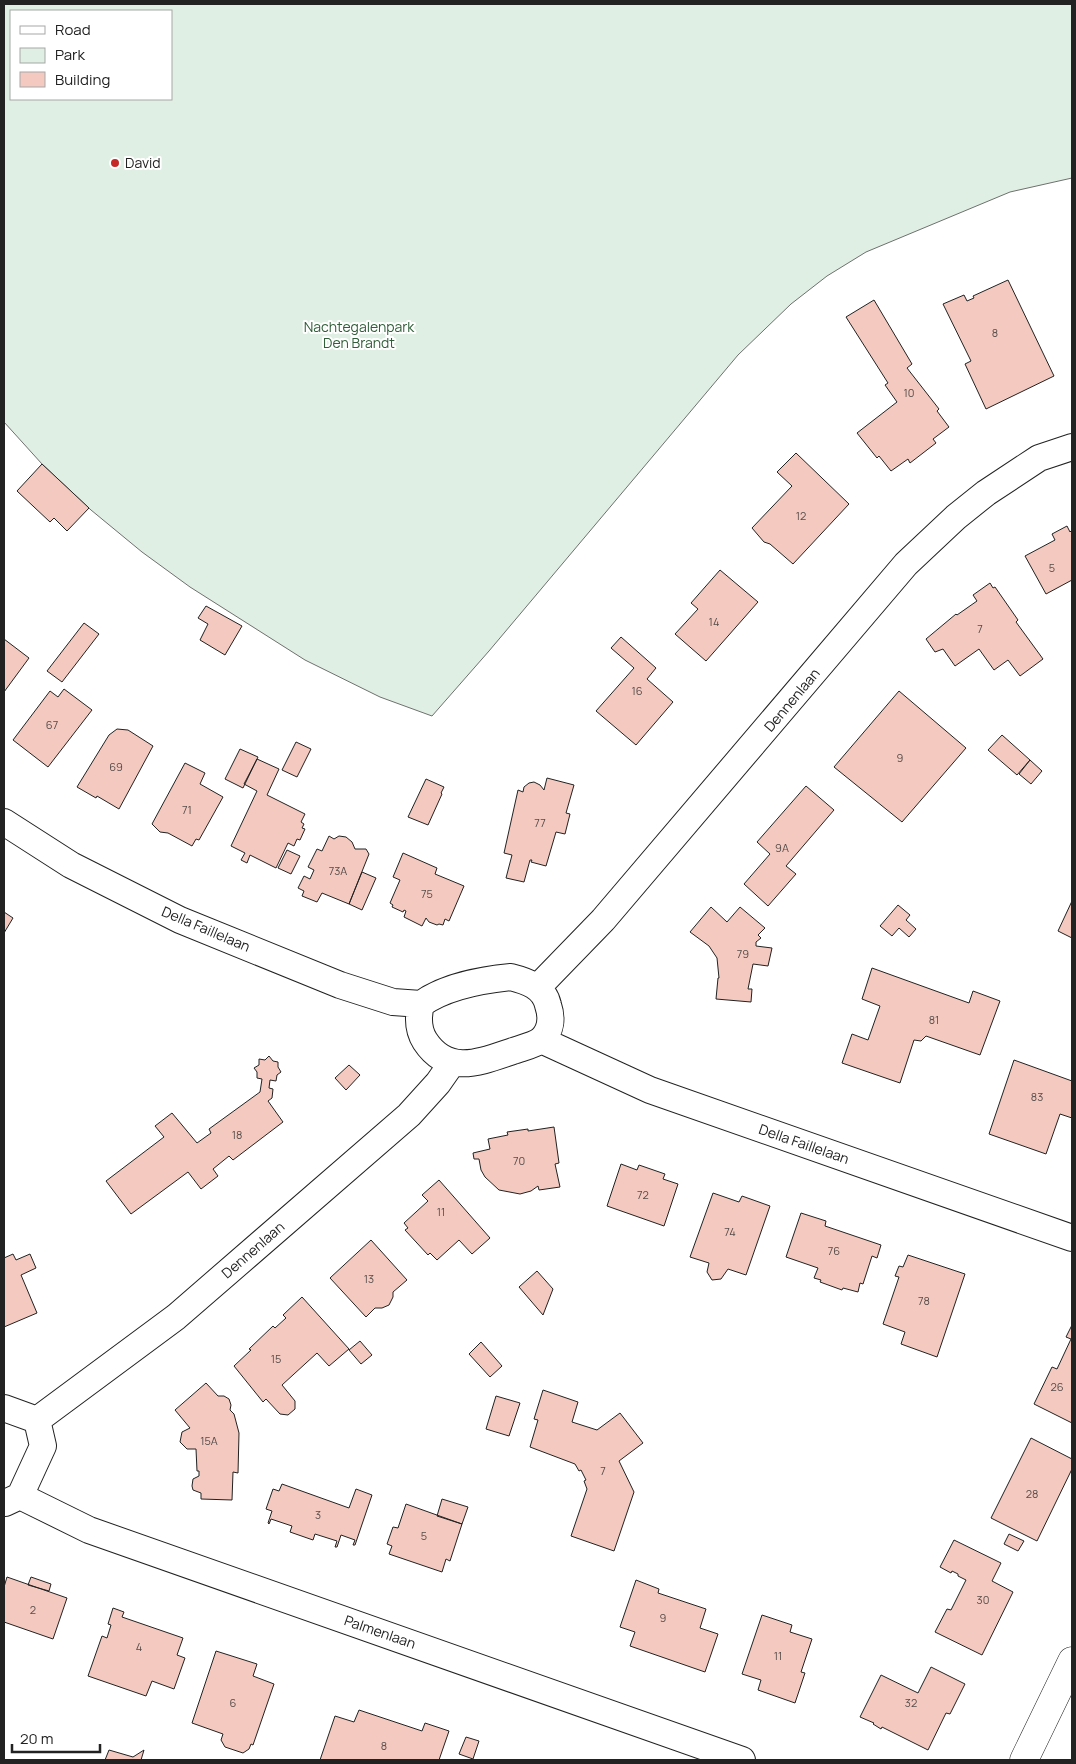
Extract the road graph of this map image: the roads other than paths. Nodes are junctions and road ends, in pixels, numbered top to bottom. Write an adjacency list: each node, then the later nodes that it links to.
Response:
1 (1072, 446): 3 (street, Dennenlaan)
2 (4, 822): 4 (street, Della Faillelaan)
3 (538, 987): 4 (street); 5 (street)
4 (421, 1004): 6 (street)
5 (541, 1040): 6 (street); 7 (street, Della Faillelaan)
6 (452, 1063): 9 (street, Dennenlaan)
7 (1072, 1238)
8 (4, 1408): 9 (street)
9 (37, 1420): 10 (street)
10 (12, 1500): 12 (street, Palmenlaan)
11 (1072, 1662): 13 (street)
12 (742, 1760)
13 (1024, 1760)

